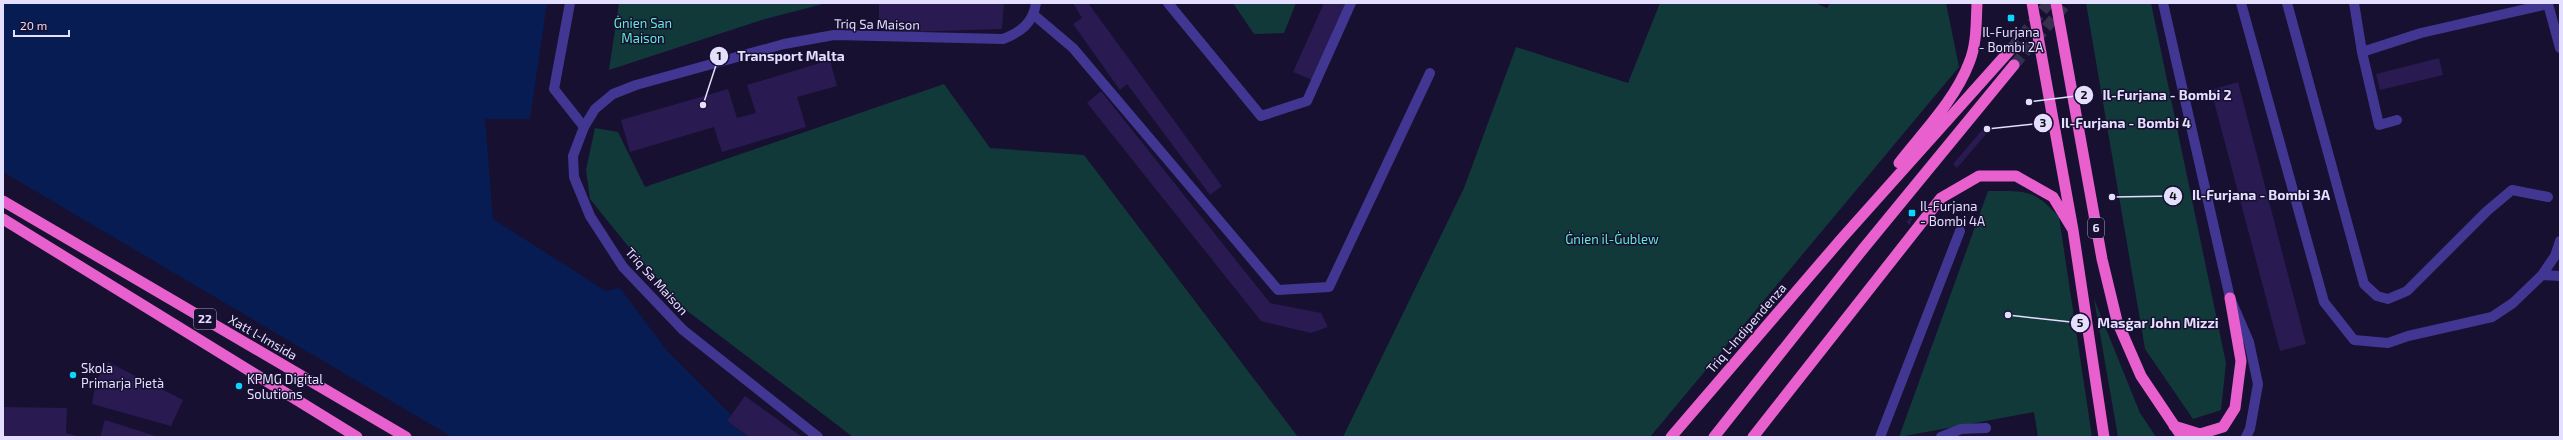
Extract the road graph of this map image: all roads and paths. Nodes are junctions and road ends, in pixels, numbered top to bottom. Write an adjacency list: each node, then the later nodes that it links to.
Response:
1 (570, 3): 19 (street)
2 (1036, 3): 12 (street)
3 (1168, 3): 4 (street)
4 (1352, 3)
5 (1977, 3): 25 (highway)
6 (2032, 3): 23 (highway, 6)
7 (2056, 3): 30 (highway, 6)
8 (2163, 3): 29 (street)
9 (2241, 3): 27 (street)
10 (2287, 3): 20 (street)
11 (2354, 3): 15 (street)
12 (1034, 15): 17 (street); 19 (street, Triq Sa Maison)
13 (2560, 48): 15 (street)
14 (2011, 49): 25 (highway)
15 (2362, 52): 18 (street)
16 (2014, 65): 36 (highway)
17 (1430, 73)
18 (2397, 120)
19 (584, 127): 34 (street, Triq Sa Maison)
20 (2548, 197)
21 (3, 201): 33 (highway, Xatt l-Imsida / 22)
22 (3, 219): 32 (highway, 22)
23 (2072, 230): 37 (highway); 40 (highway, 6)
24 (1960, 231): 38 (street)
25 (1843, 237): 35 (highway, Triq l-Indipendenza)
26 (2560, 241): 27 (street)
27 (2542, 275): 28 (street)
28 (2560, 276)
29 (2230, 298): 30 (highway); 42 (street)
30 (2174, 426): 41 (highway, 6)
31 (1986, 428): 39 (street)
32 (357, 437)
33 (406, 437)
34 (818, 437)
35 (1671, 437)
36 (1714, 437)
37 (1753, 437)
38 (1880, 437)
39 (1941, 437)
40 (2104, 437)
41 (2182, 437)
42 (2246, 437)

